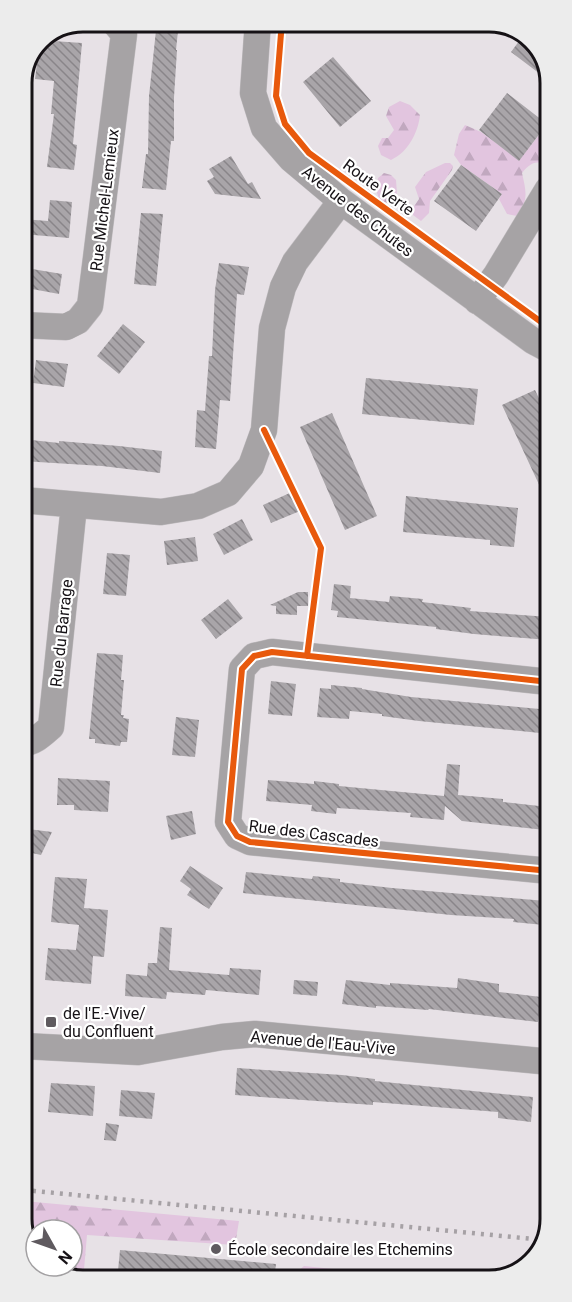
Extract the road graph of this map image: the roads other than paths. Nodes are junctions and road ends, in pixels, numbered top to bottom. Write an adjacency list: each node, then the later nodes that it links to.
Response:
1 (122, 32): 6 (street, Rue Michel-Lemieux)
2 (257, 32): 3 (street, Avenue des Chutes)
3 (341, 201): 5 (street, Avenue des Chutes); 9 (street)
4 (540, 202): 5 (street)
5 (477, 301): 7 (street, Avenue des Chutes)
6 (32, 325)
7 (540, 345)
8 (32, 501): 9 (street)
9 (74, 505): 11 (street, Rue du Barrage)
10 (540, 681): 12 (street, Rue des Cascades)
11 (32, 741)
12 (540, 871)
13 (32, 1046): 14 (street, Avenue de l'Eau-Vive)
14 (540, 1061)

